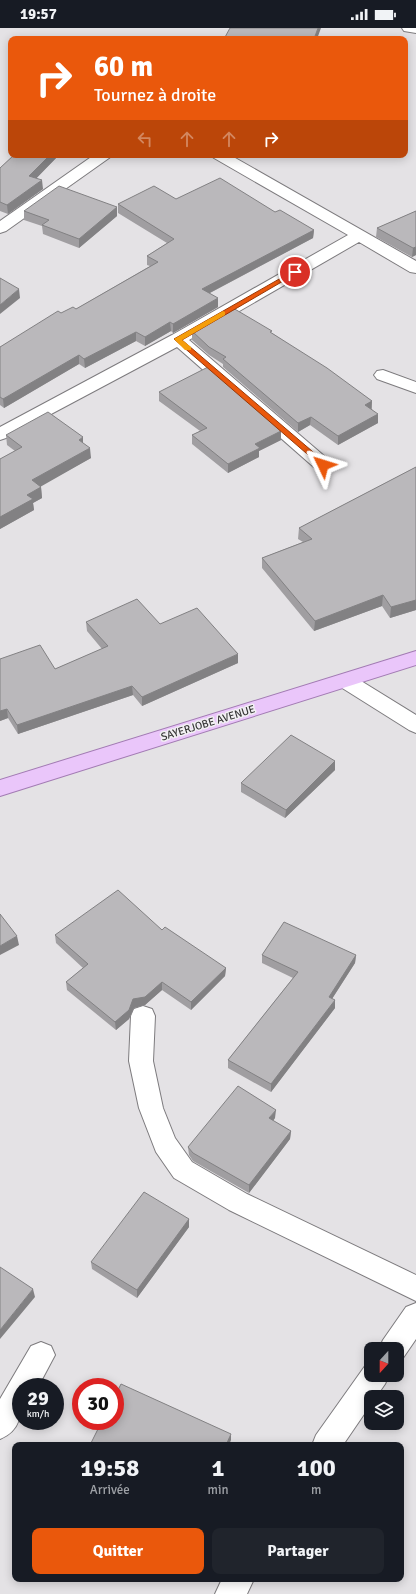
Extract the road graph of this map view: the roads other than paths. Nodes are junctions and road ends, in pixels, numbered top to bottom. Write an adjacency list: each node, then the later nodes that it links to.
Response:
1 (409, 28): 2 (street)
2 (416, 29)
3 (100, 158): 5 (street)
4 (224, 158): 6 (street)
5 (0, 228)
6 (360, 235): 7 (street); 8 (street)
7 (416, 268)
8 (178, 339): 11 (street); 12 (street)
9 (383, 375): 10 (street)
10 (416, 388)
11 (0, 434)
12 (323, 465)
13 (416, 658): 14 (main road, SAYERJOBE AVENUE)
14 (346, 681): 15 (street); 16 (main road, SAYERJOBE AVENUE)
15 (416, 725)
16 (0, 788)
17 (143, 1016): 18 (street)
18 (416, 1288)
19 (416, 1316): 20 (street)
20 (398, 1342)
21 (41, 1355): 22 (street)
22 (28, 1378)
23 (370, 1382): 26 (street)
24 (12, 1405): 25 (street)
25 (0, 1425)
26 (328, 1442)
27 (237, 1582): 28 (street)
28 (230, 1594)

